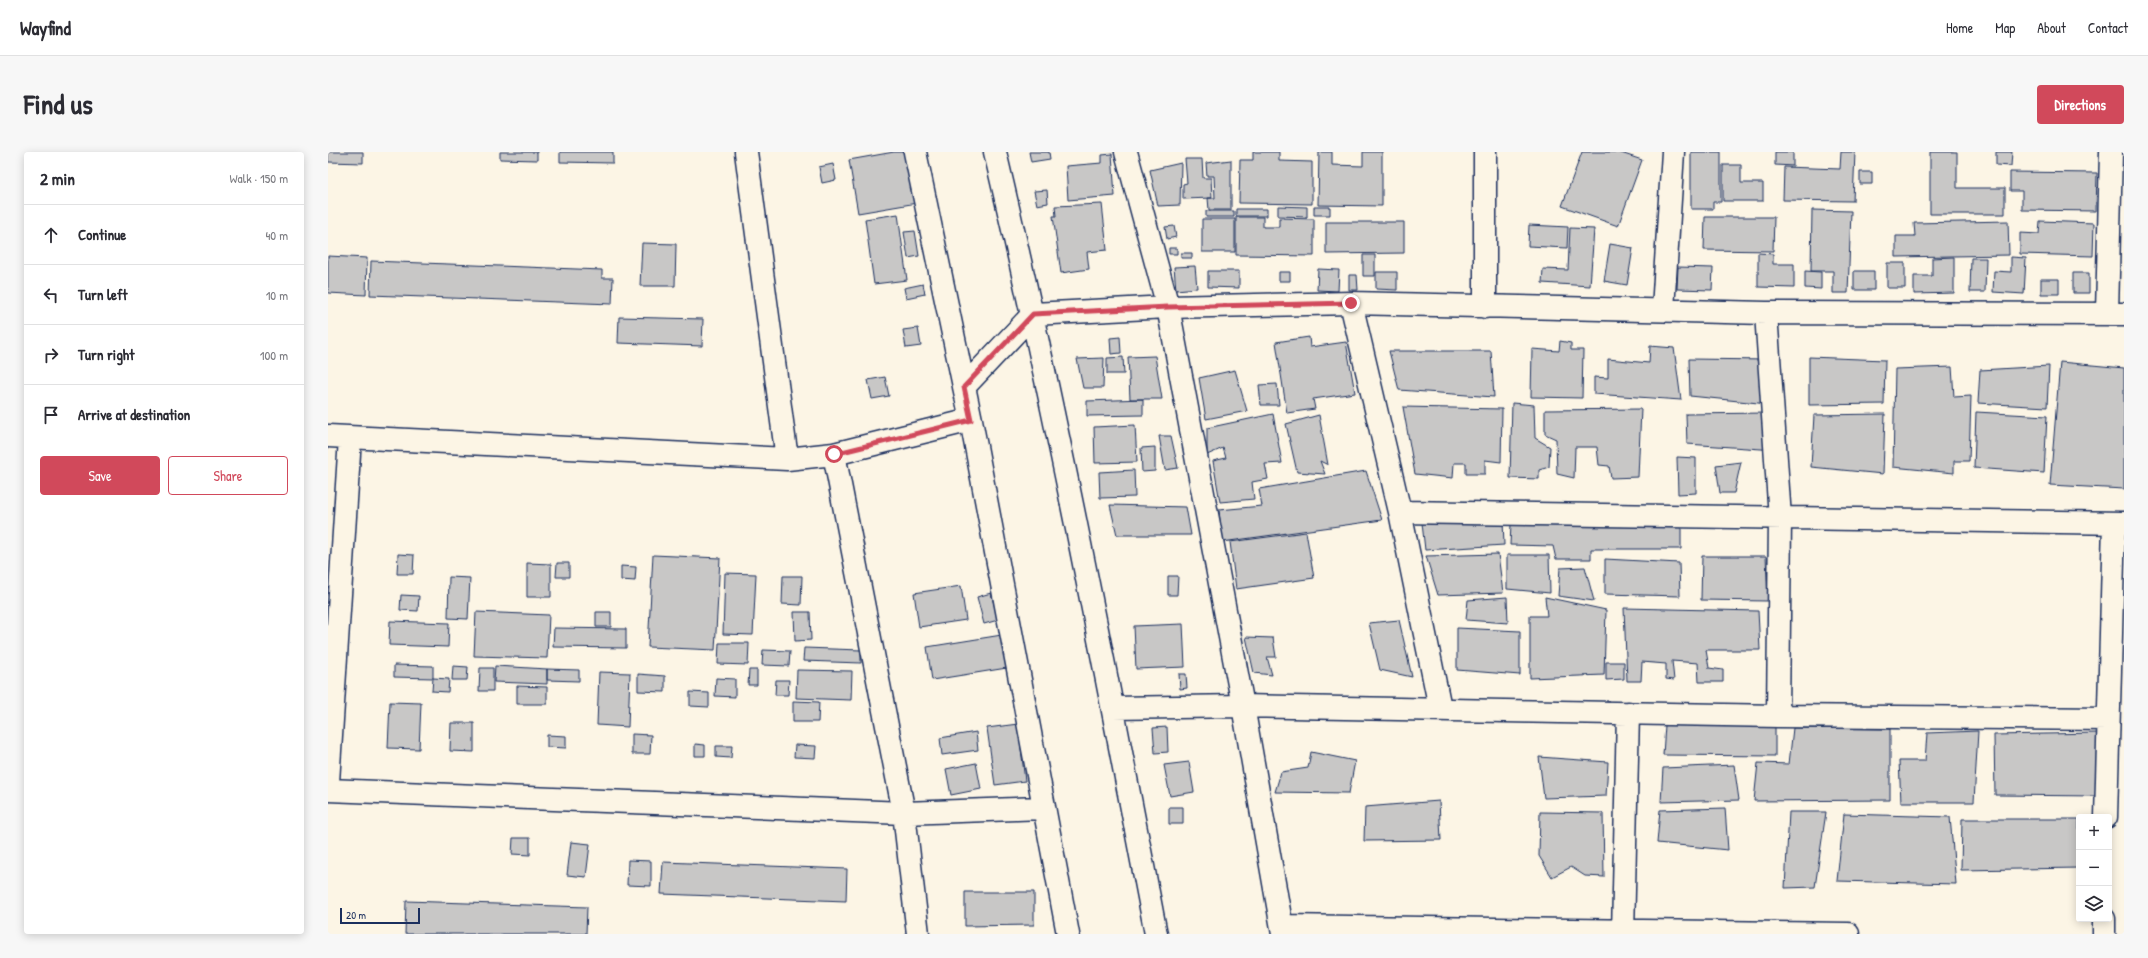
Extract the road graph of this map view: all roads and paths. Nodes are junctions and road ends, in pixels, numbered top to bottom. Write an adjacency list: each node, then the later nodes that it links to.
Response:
1 (746, 152): 20 (street)
2 (915, 152): 15 (street)
3 (995, 152): 13 (street)
4 (1126, 152): 9 (street)
5 (1485, 152): 10 (street)
6 (1673, 152): 11 (street)
7 (2111, 152): 14 (street)
8 (1351, 303): 9 (street); 10 (street); 21 (street)
9 (1168, 307): 13 (street); 24 (street)
10 (1485, 307): 11 (street)
11 (1664, 309): 12 (street)
12 (1766, 312): 14 (street); 22 (street)
13 (1033, 314): 15 (street); 25 (street)
14 (2116, 314)
15 (964, 387): 16 (street)
16 (971, 420): 19 (street); 32 (street)
17 (328, 436): 18 (street)
18 (350, 438): 20 (street); 30 (street)
19 (834, 454): 20 (street); 33 (street)
20 (786, 459)
21 (1400, 512): 22 (street); 26 (street)
22 (1780, 518): 23 (street); 28 (street)
23 (2119, 523): 29 (street)
24 (1243, 706): 25 (street); 26 (street); 36 (street)
25 (1113, 708): 40 (street)
26 (1440, 708): 27 (street)
27 (1628, 713): 28 (street); 37 (street)
28 (1778, 716): 29 (street)
29 (2108, 720): 34 (street)
30 (328, 782)
31 (328, 790): 33 (street)
32 (1042, 808): 33 (street); 39 (street)
33 (904, 813): 38 (street)
34 (2106, 814)
35 (2104, 922): 42 (street)
36 (1282, 930): 37 (street)
37 (1624, 932): 41 (street)
38 (918, 934)
39 (1068, 934)
40 (1156, 934)
41 (1848, 934)
42 (2104, 934)

